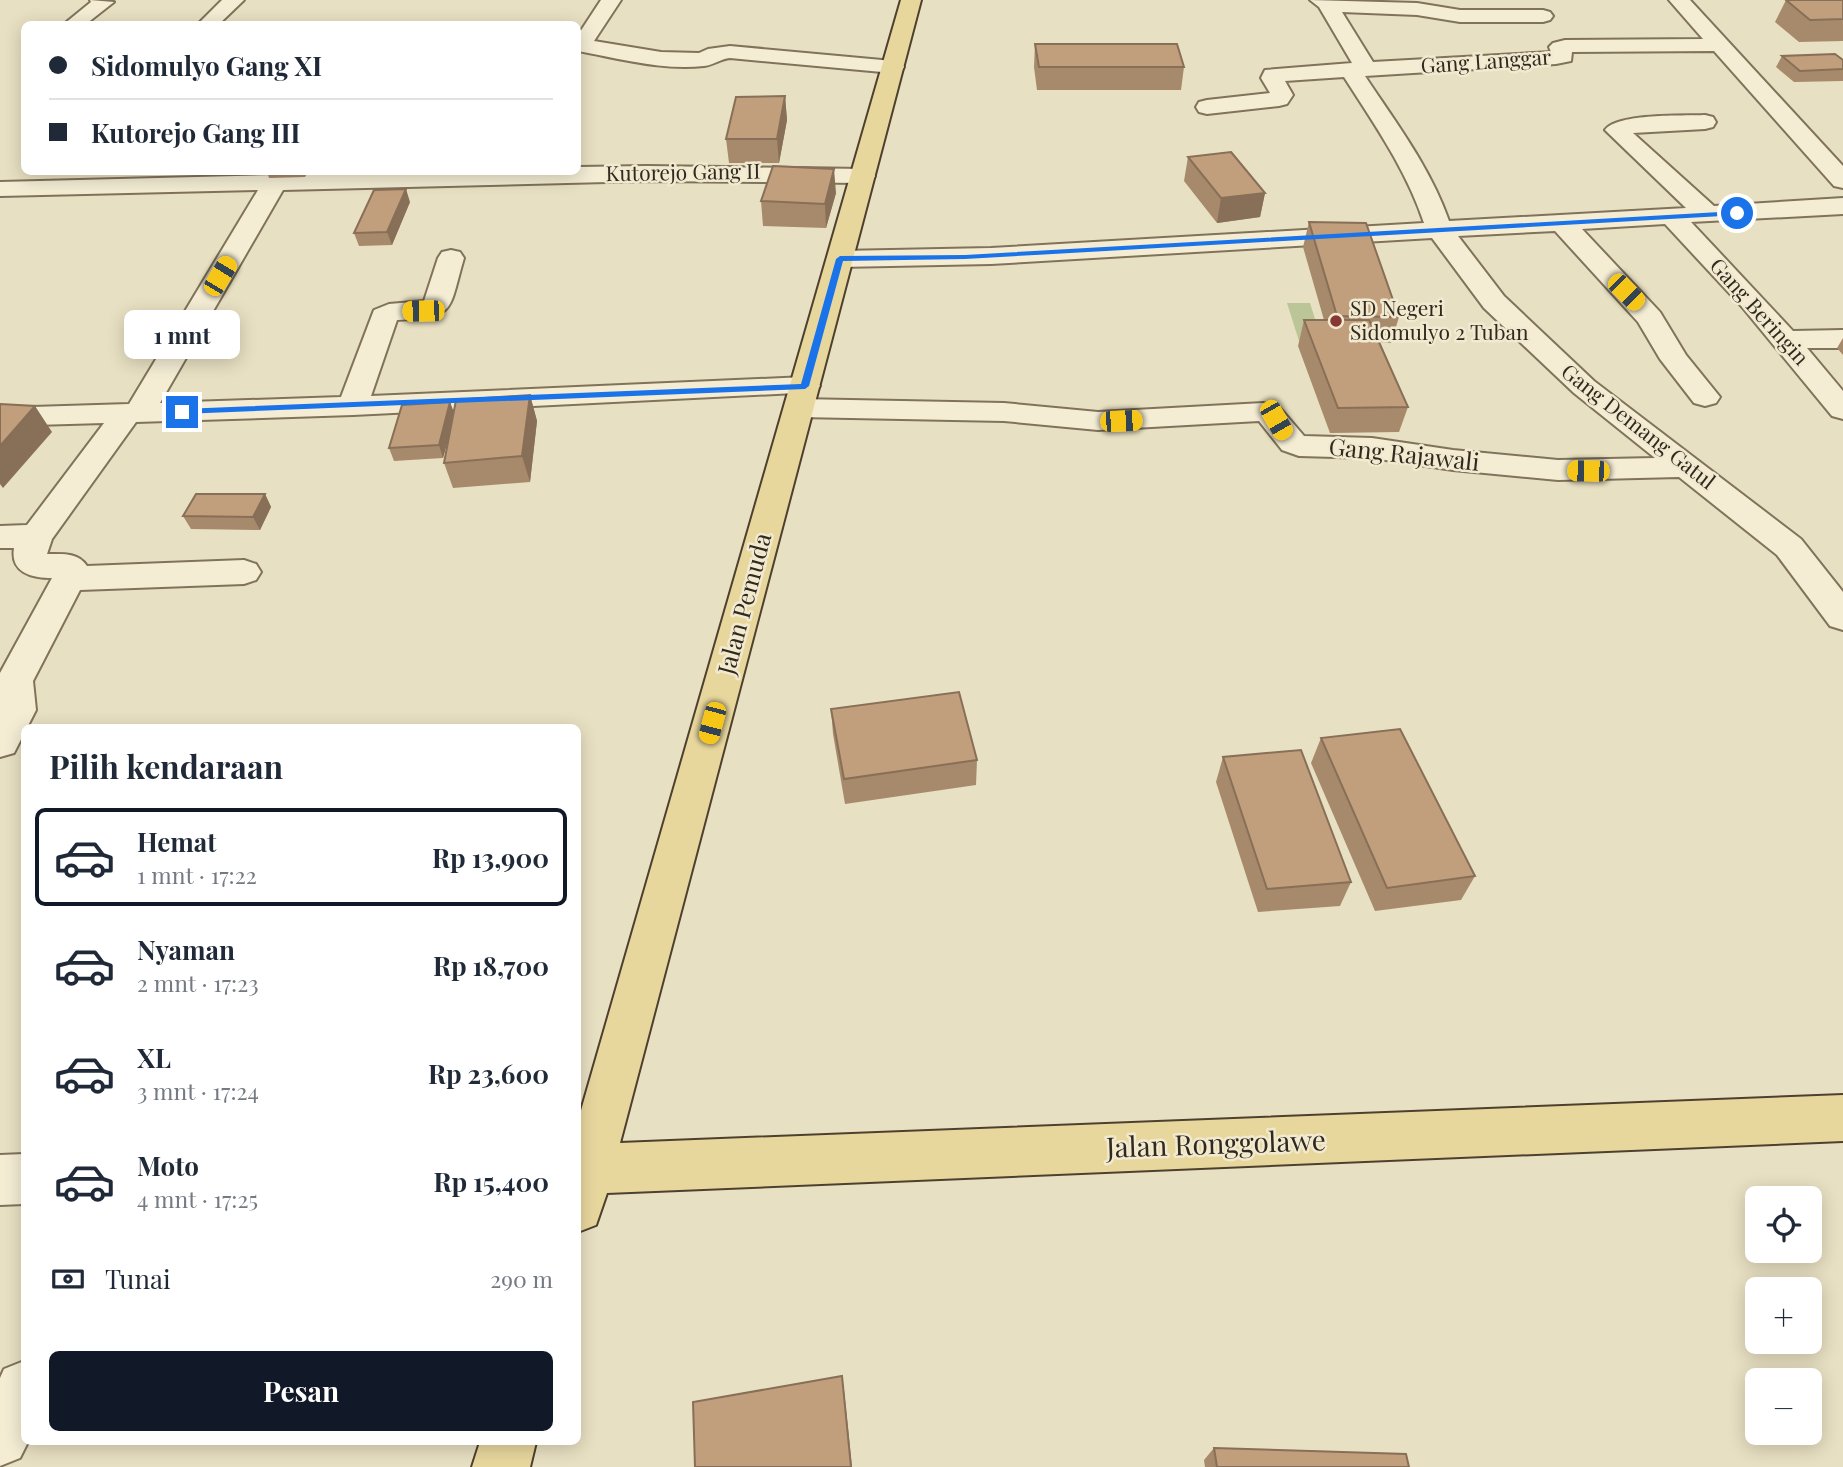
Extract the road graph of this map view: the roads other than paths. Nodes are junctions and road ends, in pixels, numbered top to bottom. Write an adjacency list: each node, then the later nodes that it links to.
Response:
1 (100, 0): 8 (street)
2 (234, 0): 9 (street)
3 (611, 0): 10 (street)
4 (911, 0): 13 (main road, Jalan Pemuda)
5 (1679, 0): 12 (street)
6 (1324, 3): 7 (street); 14 (street, Gang Demang Gatul)
7 (1543, 16)
8 (78, 21)
9 (211, 21)
10 (581, 42)
11 (581, 45): 13 (street)
12 (1719, 45): 14 (street, Gang Langgar); 21 (street)
13 (893, 67): 19 (main road, Jalan Pemuda)
14 (1358, 70): 15 (street); 28 (street, Gang Demang Gatul)
15 (1207, 107)
16 (1705, 122): 25 (street)
17 (581, 173): 19 (street, Kutorejo Gang II)
18 (436, 175): 22 (street, Kutorejo Gang II)
19 (863, 176): 30 (main road, Jalan Pemuda)
20 (62, 180): 22 (street, Kutorejo Gang II); 23 (street, Kutorejo Gang II)
21 (1843, 180)
22 (274, 184): 37 (street)
23 (0, 189)
24 (1843, 206): 25 (street)
25 (1709, 215): 26 (street)
26 (1672, 217): 27 (street); 32 (street, Gang Beringin)
27 (1562, 223): 28 (street); 34 (street)
28 (1439, 229): 30 (street); 39 (street, Gang Demang Gatul)
29 (451, 258): 35 (street)
30 (840, 259): 33 (main road, Jalan Pemuda)
31 (1843, 339): 32 (street)
32 (1787, 340): 36 (street, Gang Beringin)
33 (802, 397): 35 (street, Gang Rajawali); 39 (street, Gang Rajawali); 51 (main road, Jalan Pemuda)
34 (1705, 397)
35 (353, 406): 37 (street, Gang Rajawali)
36 (1843, 410)
37 (132, 413): 38 (street, Gang Rajawali); 40 (street)
38 (0, 417)
39 (1689, 467): 42 (street, Gang Demang Gatul)
40 (37, 536): 41 (street); 45 (street)
41 (0, 537)
42 (1806, 566): 43 (street); 46 (street, Gang Demang Gatul)
43 (1843, 566)
44 (244, 572): 45 (street)
45 (71, 578): 47 (street)
46 (1843, 617)
47 (0, 742)
48 (1843, 1118): 51 (main road, Jalan Ronggolawe)
49 (21, 1179): 50 (street)
50 (0, 1180)
51 (581, 1182)
52 (21, 1395): 53 (street)
53 (0, 1438)
54 (507, 1445): 55 (main road)
55 (501, 1467)

